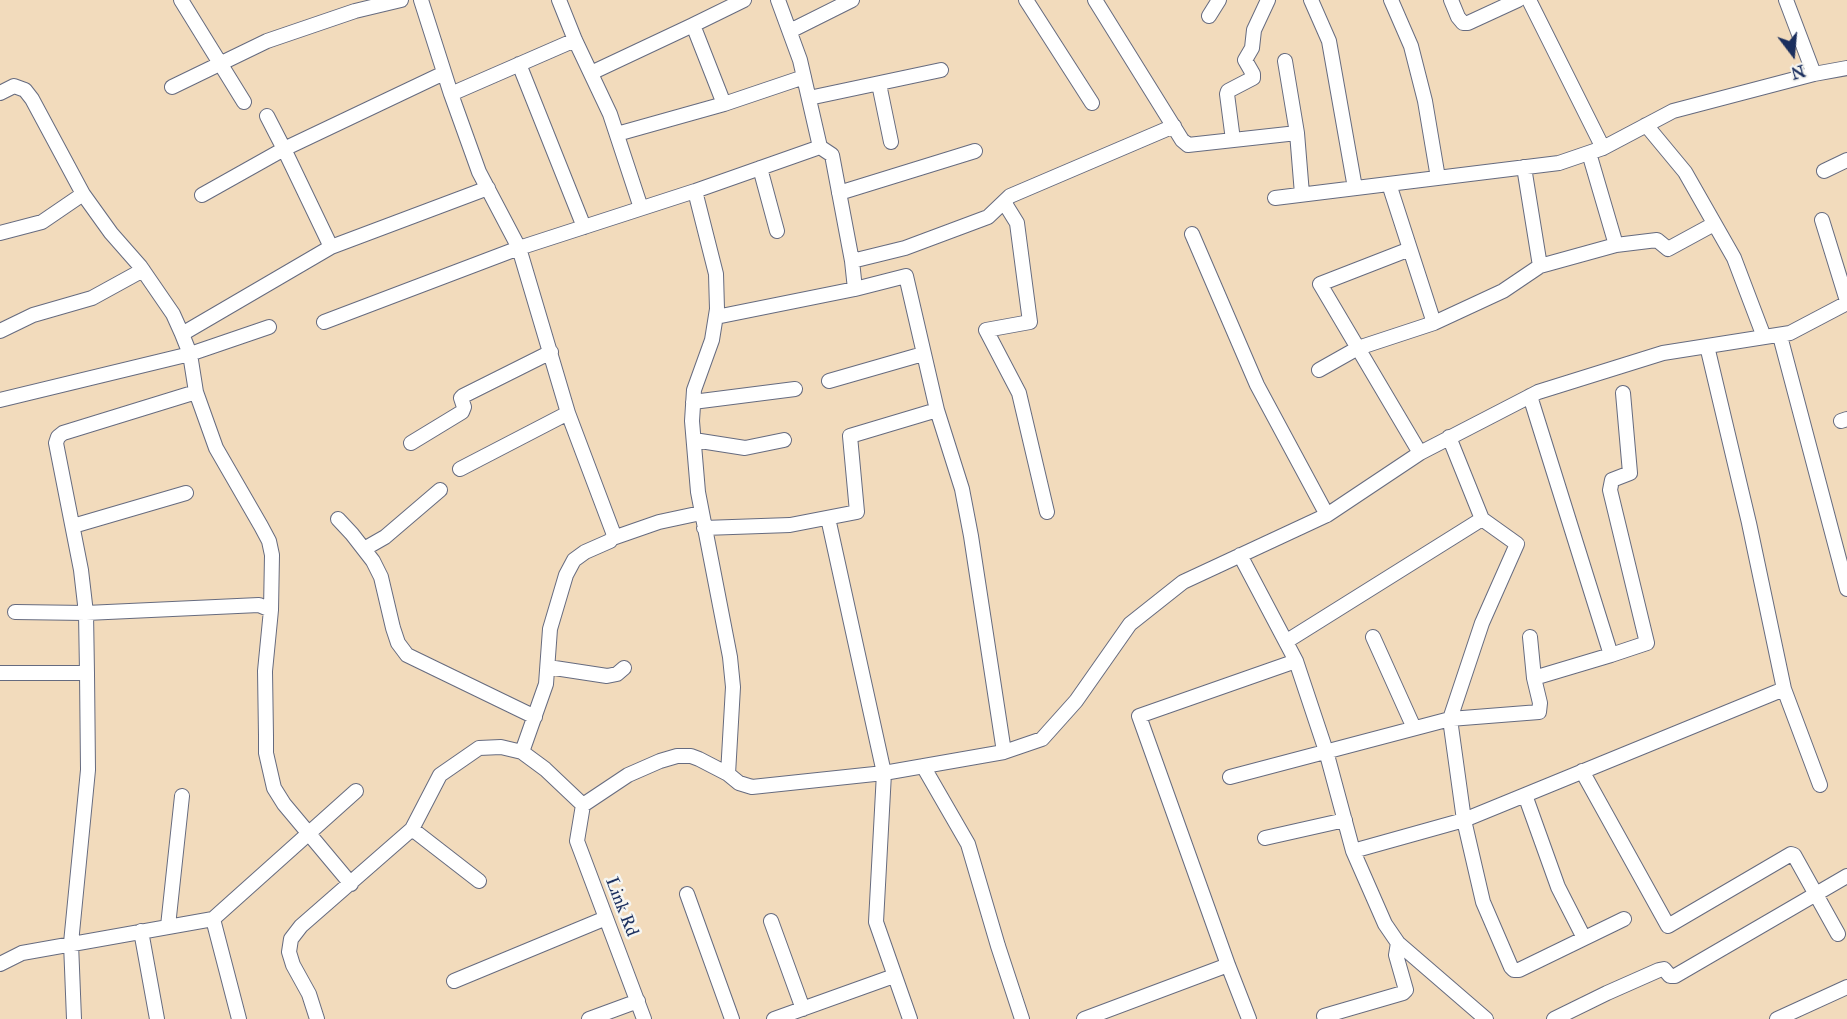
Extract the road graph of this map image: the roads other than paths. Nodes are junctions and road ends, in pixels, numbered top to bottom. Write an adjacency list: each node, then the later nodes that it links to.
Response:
1 (182, 0): 23 (street)
2 (401, 0): 23 (street)
3 (421, 0): 27 (street)
4 (559, 0): 21 (street)
5 (744, 0): 19 (street)
6 (778, 0): 20 (street)
7 (1026, 0): 37 (street)
8 (1095, 0): 41 (street)
9 (1219, 0): 18 (street)
10 (1268, 0): 44 (street)
11 (1311, 0): 58 (street)
12 (1391, 0): 55 (street)
13 (1451, 0): 14 (street)
14 (1518, 0)
15 (1529, 0): 47 (street)
16 (1786, 0): 29 (street)
17 (848, 1): 20 (street)
18 (1209, 16)
19 (693, 25): 28 (street); 38 (street)
20 (790, 31): 30 (street)
21 (575, 40): 24 (street); 28 (street)
22 (1285, 61): 42 (street)
23 (221, 62): 32 (street); 36 (street)
24 (519, 64): 34 (street); 69 (street)
25 (1847, 68): 29 (street)
26 (941, 70): 31 (street)
27 (444, 73): 34 (street); 48 (street)
28 (591, 74): 43 (street)
29 (1815, 74): 40 (street)
30 (804, 77): 35 (street); 38 (street)
31 (879, 84): 35 (street); 45 (street)
32 (172, 87)
33 (0, 93): 61 (street)
34 (451, 94): 57 (street)
35 (809, 98): 46 (street)
36 (244, 102)
37 (1092, 103)
38 (724, 104): 43 (street)
39 (267, 116): 48 (street)
40 (1646, 125): 47 (street); 68 (street)
41 (1174, 126): 44 (street); 65 (street)
42 (1297, 133): 44 (street); 62 (street)
43 (617, 134): 66 (street)
44 (1233, 140)
45 (891, 142)
46 (820, 147): 53 (street); 60 (street)
47 (1603, 148): 50 (street)
48 (284, 149): 63 (street); 74 (street)
49 (975, 151): 60 (street)
50 (1589, 153): 52 (street); 73 (street)
51 (1847, 160): 54 (street)
52 (1524, 167): 55 (street); 78 (street)
53 (760, 168): 59 (street); 70 (street)
54 (1824, 171)
55 (1438, 178): 56 (street)
56 (1389, 184): 58 (street); 76 (street)
57 (488, 188): 74 (street); 75 (street)
58 (1355, 188): 62 (street)
59 (695, 191): 66 (street); 82 (street)
60 (839, 193): 77 (street)
61 (82, 194): 71 (street); 79 (street)
62 (1302, 194): 64 (street)
63 (202, 195)
64 (1275, 198)
65 (1004, 202): 77 (street); 113 (street)
66 (640, 208): 69 (street)
67 (1822, 220): 81 (street)
68 (1714, 224): 73 (street); 89 (street)
69 (584, 227): 75 (street)
70 (777, 231)
71 (0, 233)
72 (1192, 234): 115 (street)
73 (1616, 245): 78 (street)
74 (331, 247): 87 (street)
75 (519, 248): 83 (street); 92 (street)
76 (1410, 249): 84 (street); 91 (street)
77 (852, 261): 80 (street)
78 (1540, 266): 84 (street)
79 (143, 270): 86 (street); 87 (street)
80 (855, 289): 82 (street); 94 (street)
81 (1847, 302): 88 (street)
82 (716, 317): 102 (street)
83 (324, 322)
84 (1434, 323): 91 (street)
85 (269, 327): 93 (street)
86 (0, 331)
87 (182, 334): 93 (street)
88 (1780, 336): 89 (street); 124 (street)
89 (1764, 337): 90 (street)
90 (1707, 346): 100 (street); 138 (street)
91 (1358, 348): 95 (street); 109 (street)
92 (551, 352): 104 (street); 108 (street)
93 (190, 354): 98 (street); 101 (street)
94 (923, 354): 96 (street); 103 (street)
95 (1319, 370)
96 (829, 381)
97 (795, 389): 102 (street)
98 (196, 392): 119 (street); 125 (street)
99 (1623, 393): 131 (street)
100 (1530, 396): 105 (street); 131 (street)
101 (0, 400)
102 (693, 402): 106 (street)
103 (937, 410): 116 (street); 144 (street)
104 (568, 413): 110 (street); 121 (street)
105 (1449, 437): 109 (street); 118 (street)
106 (694, 440): 107 (street); 114 (street)
107 (784, 440)
108 (411, 443)
109 (1420, 453): 115 (street)
110 (460, 469)
111 (440, 490): 122 (street)
112 (186, 493): 119 (street)
113 (1047, 512)
114 (701, 513): 120 (street); 121 (street)
115 (1327, 514): 123 (street)
116 (828, 518): 120 (street); 147 (street)
117 (338, 519): 122 (street)
118 (1482, 519): 130 (street); 140 (street)
119 (73, 526): 127 (street)
120 (704, 528): 148 (street)
121 (613, 538): 133 (street)
122 (364, 549): 139 (street)
123 (1240, 555): 130 (street); 144 (street)
124 (1847, 589)
125 (271, 609): 127 (street); 158 (street)
126 (15, 612): 127 (street)
127 (86, 613): 136 (street)
128 (1530, 637): 137 (street)
129 (1373, 638): 141 (street)
130 (1287, 640): 132 (street)
131 (1611, 655): 137 (street)
132 (1296, 661): 142 (street); 177 (street)
133 (548, 667): 134 (street); 139 (street)
134 (624, 668)
135 (0, 673): 136 (street)
136 (87, 673): 174 (street)
137 (1534, 678): 140 (street)
138 (1784, 689): 146 (street); 150 (street)
139 (535, 717): 143 (street)
140 (1450, 719): 141 (street); 156 (street)
141 (1414, 728): 142 (street)
142 (1326, 751): 149 (street); 155 (street)
143 (522, 752): 154 (street); 157 (street)
144 (1004, 752): 145 (street)
145 (923, 766): 147 (street); 194 (street)
146 (1582, 771): 152 (street); 165 (street)
147 (884, 773): 148 (street); 178 (street)
148 (728, 774): 154 (street)
149 (1230, 777)
150 (1820, 785)
151 (356, 790): 158 (street)
152 (1525, 795): 156 (street); 173 (street)
153 (182, 796): 170 (street)
154 (583, 805): 166 (street, Link Rd)
155 (1345, 820): 159 (street); 160 (street)
156 (1464, 820): 160 (street); 173 (street)
157 (412, 829): 162 (street); 163 (street)
158 (309, 834): 163 (street); 167 (street)
159 (1265, 838)
160 (1353, 851): 175 (street)
161 (1847, 876): 165 (street)
162 (478, 881)
163 (351, 884): 188 (street)
164 (687, 894): 191 (street)
165 (1817, 894): 172 (street); 198 (street)
166 (606, 918): 179 (street); 181 (street, Link Rd)
167 (213, 919): 170 (street); 187 (street)
168 (1624, 919): 173 (street)
169 (771, 921): 182 (street)
170 (168, 926): 171 (street)
171 (141, 931): 174 (street); 186 (street)
172 (1839, 933)
173 (1584, 938)
174 (71, 943): 176 (street); 185 (street)
175 (1398, 943): 183 (street); 197 (street)
176 (0, 964)
177 (1228, 965): 195 (street); 196 (street)
178 (894, 976): 182 (street); 193 (street)
179 (453, 981)
180 (1847, 987): 199 (street)
181 (638, 1001): 189 (street); 190 (street, Link Rd)
182 (803, 1009): 192 (street)
183 (1360, 1012): 184 (street)
184 (1324, 1016)
185 (74, 1019)
186 (158, 1019)
187 (239, 1019)
188 (317, 1019)
189 (589, 1019)
190 (644, 1019)
191 (732, 1019)
192 (774, 1019)
193 (910, 1019)
194 (1022, 1019)
195 (1084, 1019)
196 (1249, 1019)
197 (1486, 1019)
198 (1554, 1019)
199 (1777, 1019)

